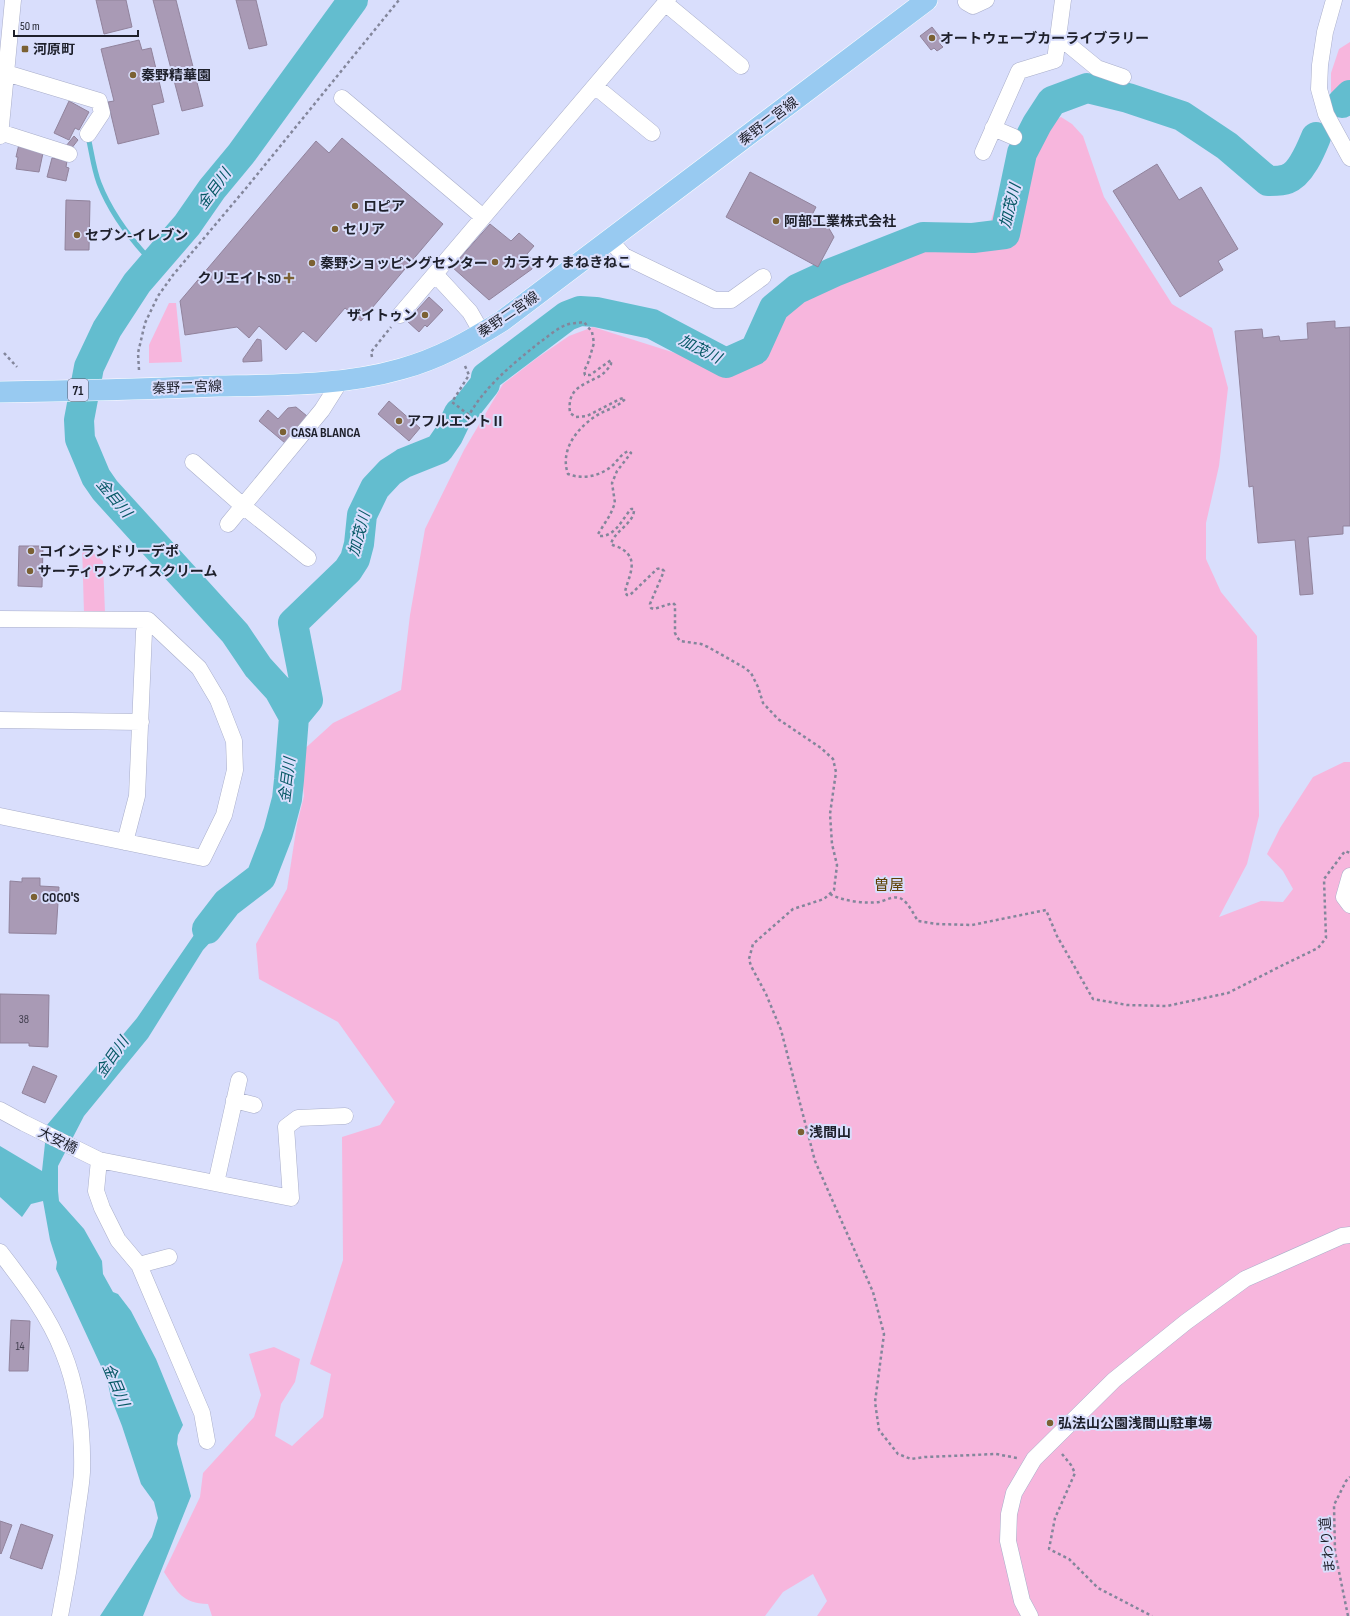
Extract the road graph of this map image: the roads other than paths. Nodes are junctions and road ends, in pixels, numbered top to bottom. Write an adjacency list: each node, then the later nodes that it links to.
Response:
1 (13, 0): 10 (street)
2 (927, 0): 24 (main road, 秦野二宮線 / 71)
3 (986, 0): 7 (street)
4 (1063, 0): 8 (street)
5 (1334, 0): 22 (street)
6 (667, 2): 9 (street); 12 (street)
7 (966, 2)
8 (1058, 36): 11 (street); 14 (street)
9 (741, 66)
10 (6, 73): 15 (street); 17 (street)
11 (1123, 77)
12 (596, 87): 16 (street); 23 (street)
13 (342, 98): 23 (street)
14 (994, 128): 19 (street); 20 (street)
15 (0, 132): 18 (street); 21 (street)
16 (652, 133)
17 (88, 134)
18 (0, 136)
19 (1014, 137)
20 (983, 152)
21 (69, 154)
22 (1350, 158)
23 (483, 217): 25 (street)
24 (610, 240): 26 (street); 28 (main road, 秦野二宮線 / 71)
25 (435, 274): 27 (street); 28 (street)
26 (763, 277)
27 (400, 316)
28 (482, 333): 29 (main road, 秦野二宮線 / 71)
29 (341, 380): 30 (main road, 秦野二宮線 / 71); 32 (street)
30 (0, 392)
31 (193, 462): 32 (street)
32 (243, 506): 33 (street); 34 (street)
33 (228, 524)
34 (308, 558)
35 (0, 618): 36 (street)
36 (148, 620): 38 (street); 40 (street)
37 (0, 720): 38 (street)
38 (141, 722): 40 (street)
39 (0, 816): 40 (street)
40 (125, 842)
41 (1350, 876): 42 (street)
42 (1350, 905)
43 (239, 1080): 44 (street)
44 (234, 1100): 45 (street); 49 (street)
45 (254, 1105)
46 (0, 1110): 48 (street, 大安橋)
47 (345, 1116): 49 (street, 大安橋)
48 (95, 1158): 49 (street, 大安橋); 53 (street)
49 (216, 1183)
50 (1350, 1235): 56 (street)
51 (0, 1252): 55 (street)
52 (169, 1257): 53 (street)
53 (139, 1265): 54 (street)
54 (207, 1441)
55 (60, 1616)
56 (1030, 1616)

